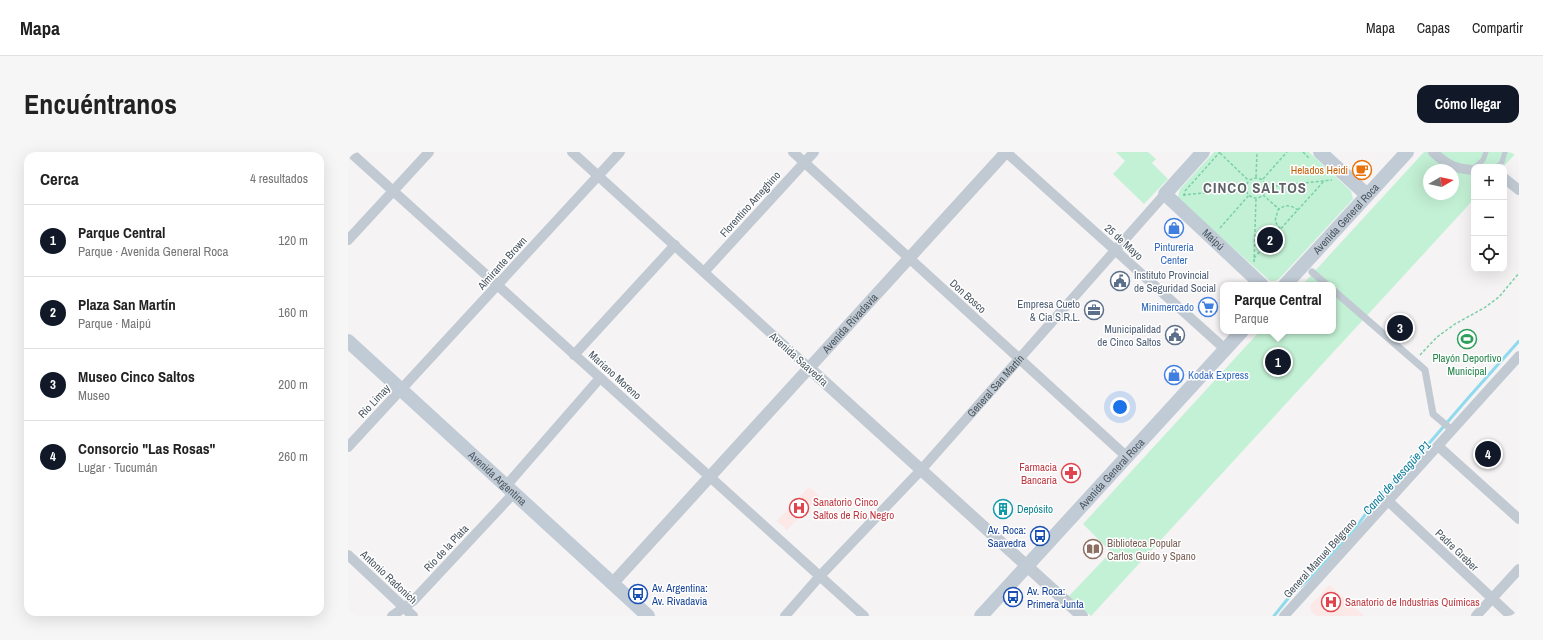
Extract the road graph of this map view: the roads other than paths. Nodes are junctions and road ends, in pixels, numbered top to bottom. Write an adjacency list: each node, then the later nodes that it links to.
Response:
1 (350, 152): 21 (street, Mariano Moreno)
2 (429, 152): 21 (street)
3 (572, 152): 18 (street, Avenida Saavedra)
4 (620, 152): 18 (street, Almirante Brown)
5 (793, 152): 14 (street, Don Bosco)
6 (814, 152): 14 (street, Florentino Ameghino)
7 (1006, 152): 26 (street, 25 de Mayo); 27 (street, Avenida Rivadavia)
8 (1203, 152): 22 (main road, General San Martín)
9 (1406, 152): 23 (main road, Avenida General Roca)
10 (1433, 152): 17 (street)
11 (1486, 152): 15 (lane)
12 (1505, 152): 16 (lane)
13 (1317, 157): 23 (main road)
14 (804, 163): 27 (street, Don Bosco); 28 (street, Florentino Ameghino)
15 (1479, 164)
16 (1500, 164)
17 (1471, 169)
18 (598, 176): 25 (street, Avenida Saavedra); 33 (street, Almirante Brown)
19 (1507, 180): 20 (street)
20 (1519, 190)
21 (393, 191): 24 (street); 33 (street, Mariano Moreno)
22 (1165, 194): 26 (street, General San Martín); 30 (main road, Maipú)
23 (1367, 195): 31 (main road, Avenida General Roca)
24 (348, 240)
25 (675, 245): 28 (street, Avenida Saavedra); 38 (street)
26 (1116, 251): 37 (street, 25 de Mayo); 40 (street, General San Martín)
27 (909, 258): 40 (street, Don Bosco); 41 (street, Avenida Rivadavia)
28 (704, 272): 41 (street, Avenida Saavedra)
29 (1312, 272): 32 (street)
30 (1259, 282)
31 (1287, 282)
32 (1324, 282)
33 (498, 286): 38 (street, Mariano Moreno); 43 (street, Almirante Brown)
34 (1336, 293): 44 (street)
35 (1239, 334): 37 (main road, Avenida General Roca)
36 (348, 341): 43 (main road, Avenida Argentina)
37 (1226, 349): 47 (main road, Avenida General Roca)
38 (574, 355): 42 (street, Mariano Moreno)
39 (1519, 356): 44 (street, General Manuel Belgrano)
40 (1019, 358): 47 (street, Don Bosco); 48 (street, General San Martín)
41 (809, 368): 48 (street, Avenida Saavedra); 49 (street, Avenida Rivadavia)
42 (600, 378): 49 (street, Mariano Moreno); 50 (street)
43 (401, 390): 46 (street, Río Limay); 50 (main road, Avenida Argentina)
44 (1451, 429): 45 (street, General Manuel Belgrano)
45 (1438, 446): 51 (street, General Manuel Belgrano); 52 (street)
46 (348, 447)
47 (1127, 457): 54 (main road, Avenida General Roca)
48 (921, 470): 54 (street, Avenida Saavedra); 56 (street, General San Martín)
49 (710, 477): 56 (street, Mariano Moreno); 57 (street, Avenida Rivadavia)
50 (510, 489): 57 (main road, Avenida Argentina); 59 (street, Río de la Plata)
51 (1388, 500): 58 (street, Padre Greber); 60 (street, General Manuel Belgrano)
52 (1519, 519)
53 (348, 554): 59 (street, Antonio Radonich)
54 (1027, 566): 66 (main road, Avenida General Roca); 67 (street, Avenida Saavedra)
55 (1519, 569): 58 (street)
56 (820, 576): 64 (street, General San Martín); 65 (street, Mariano Moreno)
57 (612, 584): 63 (main road, Avenida Argentina)
58 (1491, 599): 68 (street); 69 (street, Padre Greber)
59 (404, 607): 61 (street, Río de la Plata); 62 (street, Antonio Radonich)
60 (1290, 614)
61 (392, 616)
62 (413, 616)
63 (648, 616)
64 (784, 616)
65 (864, 616)
66 (981, 616)
67 (1082, 616)
68 (1476, 616)
69 (1511, 616)

